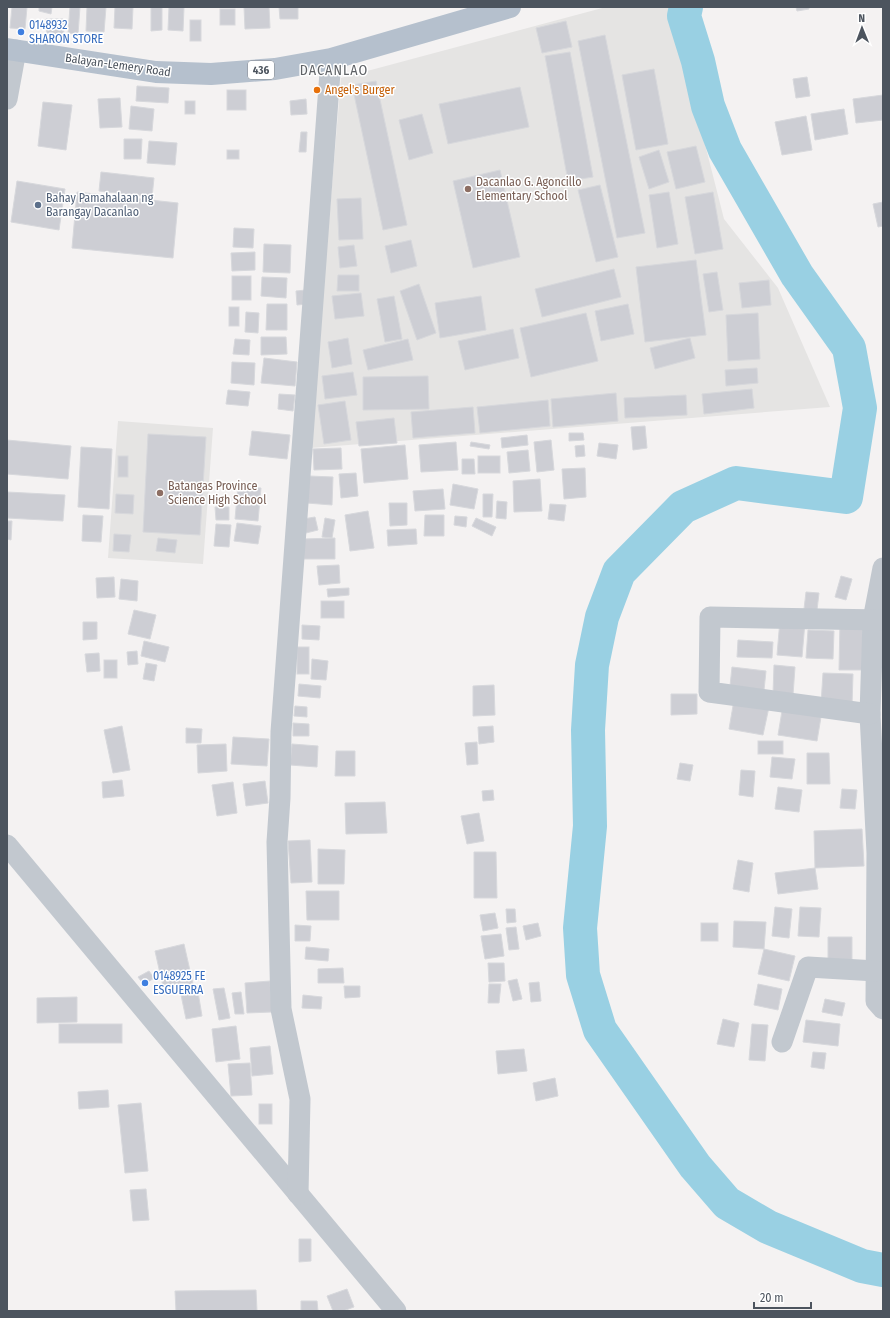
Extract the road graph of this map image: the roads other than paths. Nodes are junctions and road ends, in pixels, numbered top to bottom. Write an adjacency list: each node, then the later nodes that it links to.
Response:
1 (510, 7): 3 (main road, Balayan-Lemery Road / 436)
2 (11, 49): 3 (main road, Balayan-Lemery Road / 436); 4 (street)
3 (331, 59): 12 (street)
4 (7, 99)
5 (883, 568): 6 (street)
6 (878, 620): 7 (street); 7 (street)
7 (870, 714): 9 (street)
8 (7, 845): 12 (street)
9 (876, 971): 10 (street); 11 (street)
10 (883, 1009)
11 (782, 1042)
12 (298, 1194): 13 (street)
13 (396, 1311)

